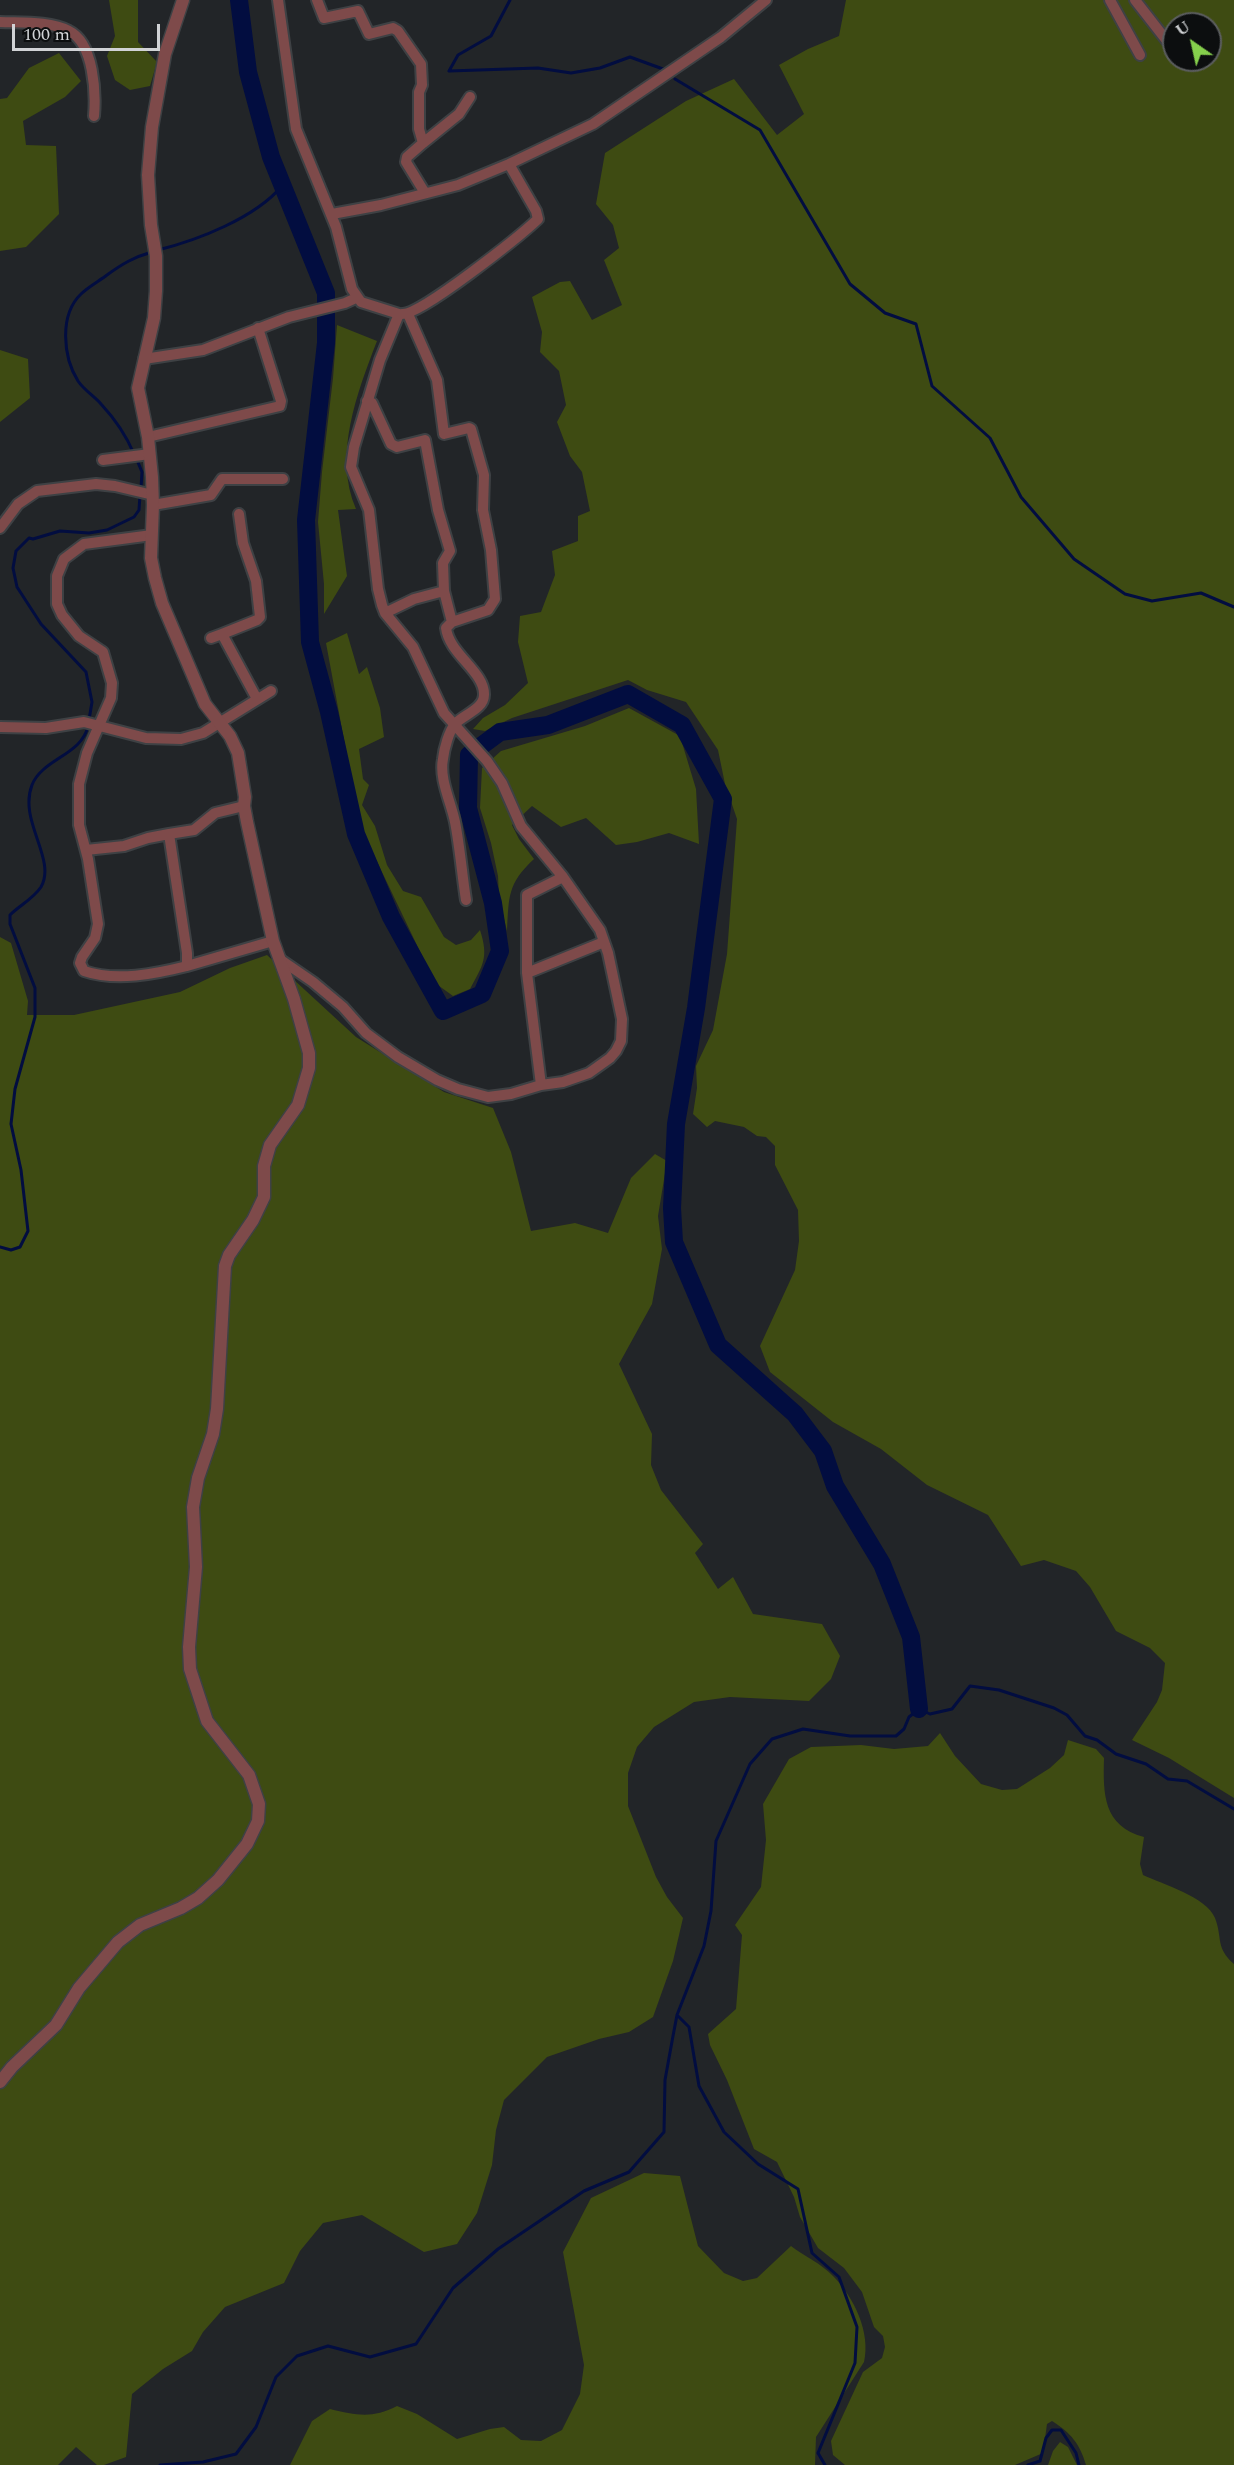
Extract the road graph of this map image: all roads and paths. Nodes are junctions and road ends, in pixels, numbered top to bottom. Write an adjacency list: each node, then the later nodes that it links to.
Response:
1 (183, 0): 19 (street)
2 (278, 0): 15 (street)
3 (317, 0): 12 (street)
4 (766, 0): 13 (street)
5 (1110, 0): 9 (street)
6 (1135, 0): 8 (street)
7 (0, 22): 11 (street)
8 (1162, 35)
9 (1140, 56)
10 (470, 97): 12 (street)
11 (93, 116)
12 (423, 143): 14 (street)
13 (508, 164): 14 (street); 17 (street)
14 (425, 194): 15 (street)
15 (332, 214): 16 (street)
16 (356, 298): 17 (street); 18 (street)
17 (403, 314): 20 (street); 21 (street)
18 (258, 328): 19 (street); 22 (street)
19 (144, 358): 22 (street)
20 (367, 401): 23 (street); 32 (street)
21 (444, 434): 23 (street); 33 (street)
22 (148, 437): 24 (street)
23 (424, 440): 31 (street)
24 (146, 454): 25 (street); 27 (street)
25 (103, 460)
26 (282, 479): 27 (street)
27 (148, 497): 29 (street); 30 (street)
28 (239, 514): 35 (street)
29 (0, 528)
30 (152, 535): 36 (street); 37 (street)
31 (444, 591): 32 (street); 33 (street)
32 (385, 613): 38 (street)
33 (452, 622): 38 (street)
34 (271, 691): 35 (street)
35 (257, 699): 37 (street)
36 (92, 723): 37 (street); 39 (street); 42 (street)
37 (220, 723): 40 (street)
38 (455, 724): 43 (street); 44 (street)
39 (0, 727)
40 (244, 806): 41 (street); 45 (street)
41 (169, 834): 42 (street); 48 (street)
42 (86, 850): 48 (street)
43 (563, 877): 46 (street); 49 (street)
44 (466, 900)
45 (273, 941): 47 (street); 48 (street)
46 (604, 942): 49 (street); 50 (street)
47 (281, 960): 50 (street); 51 (street)
48 (187, 966)
49 (527, 973): 50 (street)
50 (541, 1085)
51 (0, 2082)

